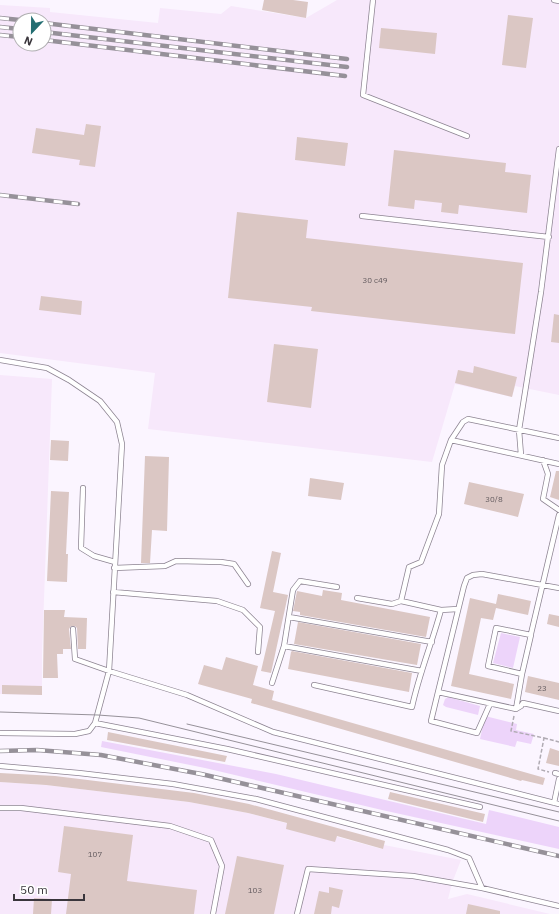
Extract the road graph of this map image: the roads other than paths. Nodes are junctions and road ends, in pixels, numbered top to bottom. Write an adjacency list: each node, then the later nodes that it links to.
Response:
1 (374, 0): 4 (lane)
2 (554, 0): 3 (lane)
3 (559, 1)
4 (467, 136)
5 (559, 149): 7 (lane)
6 (362, 216): 7 (lane)
7 (549, 237): 9 (lane)
8 (0, 360): 18 (lane)
9 (519, 430): 10 (lane); 11 (lane); 12 (lane)
10 (559, 438)
11 (451, 440): 12 (lane); 26 (lane)
12 (521, 455): 13 (lane)
13 (543, 460): 14 (lane); 16 (lane)
14 (559, 464)
15 (83, 488): 18 (lane)
16 (559, 510)
17 (559, 515): 21 (lane)
18 (115, 562): 19 (lane)
19 (114, 568): 20 (lane); 24 (lane)
20 (248, 584)
21 (542, 584): 23 (lane); 27 (lane); 31 (lane)
22 (338, 587): 29 (lane)
23 (559, 588)
24 (113, 592): 34 (lane); 35 (lane)
25 (357, 598): 26 (lane)
26 (401, 601): 28 (lane)
27 (458, 609): 28 (lane); 40 (lane)
28 (441, 610): 32 (lane)
29 (289, 617): 32 (lane); 33 (lane)
30 (72, 629): 35 (lane)
31 (531, 635): 37 (lane); 37 (lane)
32 (432, 642): 36 (lane)
33 (284, 646): 36 (lane); 38 (lane)
34 (258, 652)
35 (109, 671): 44 (lane); 48 (lane)
36 (422, 671): 39 (lane)
37 (522, 674): 42 (lane)
38 (272, 683)
39 (314, 685)
40 (438, 692): 41 (lane); 41 (lane)
41 (490, 704): 42 (lane)
42 (516, 709): 43 (lane)
43 (559, 711)
44 (95, 723): 45 (lane); 50 (lane)
45 (0, 733)
46 (0, 766): 52 (lane)
47 (559, 779): 48 (lane)
48 (554, 803): 49 (lane)
49 (559, 804)
50 (480, 807)
51 (0, 808): 54 (lane)
52 (482, 888): 53 (lane); 55 (lane)
53 (559, 906)
54 (213, 914)
55 (297, 914)

